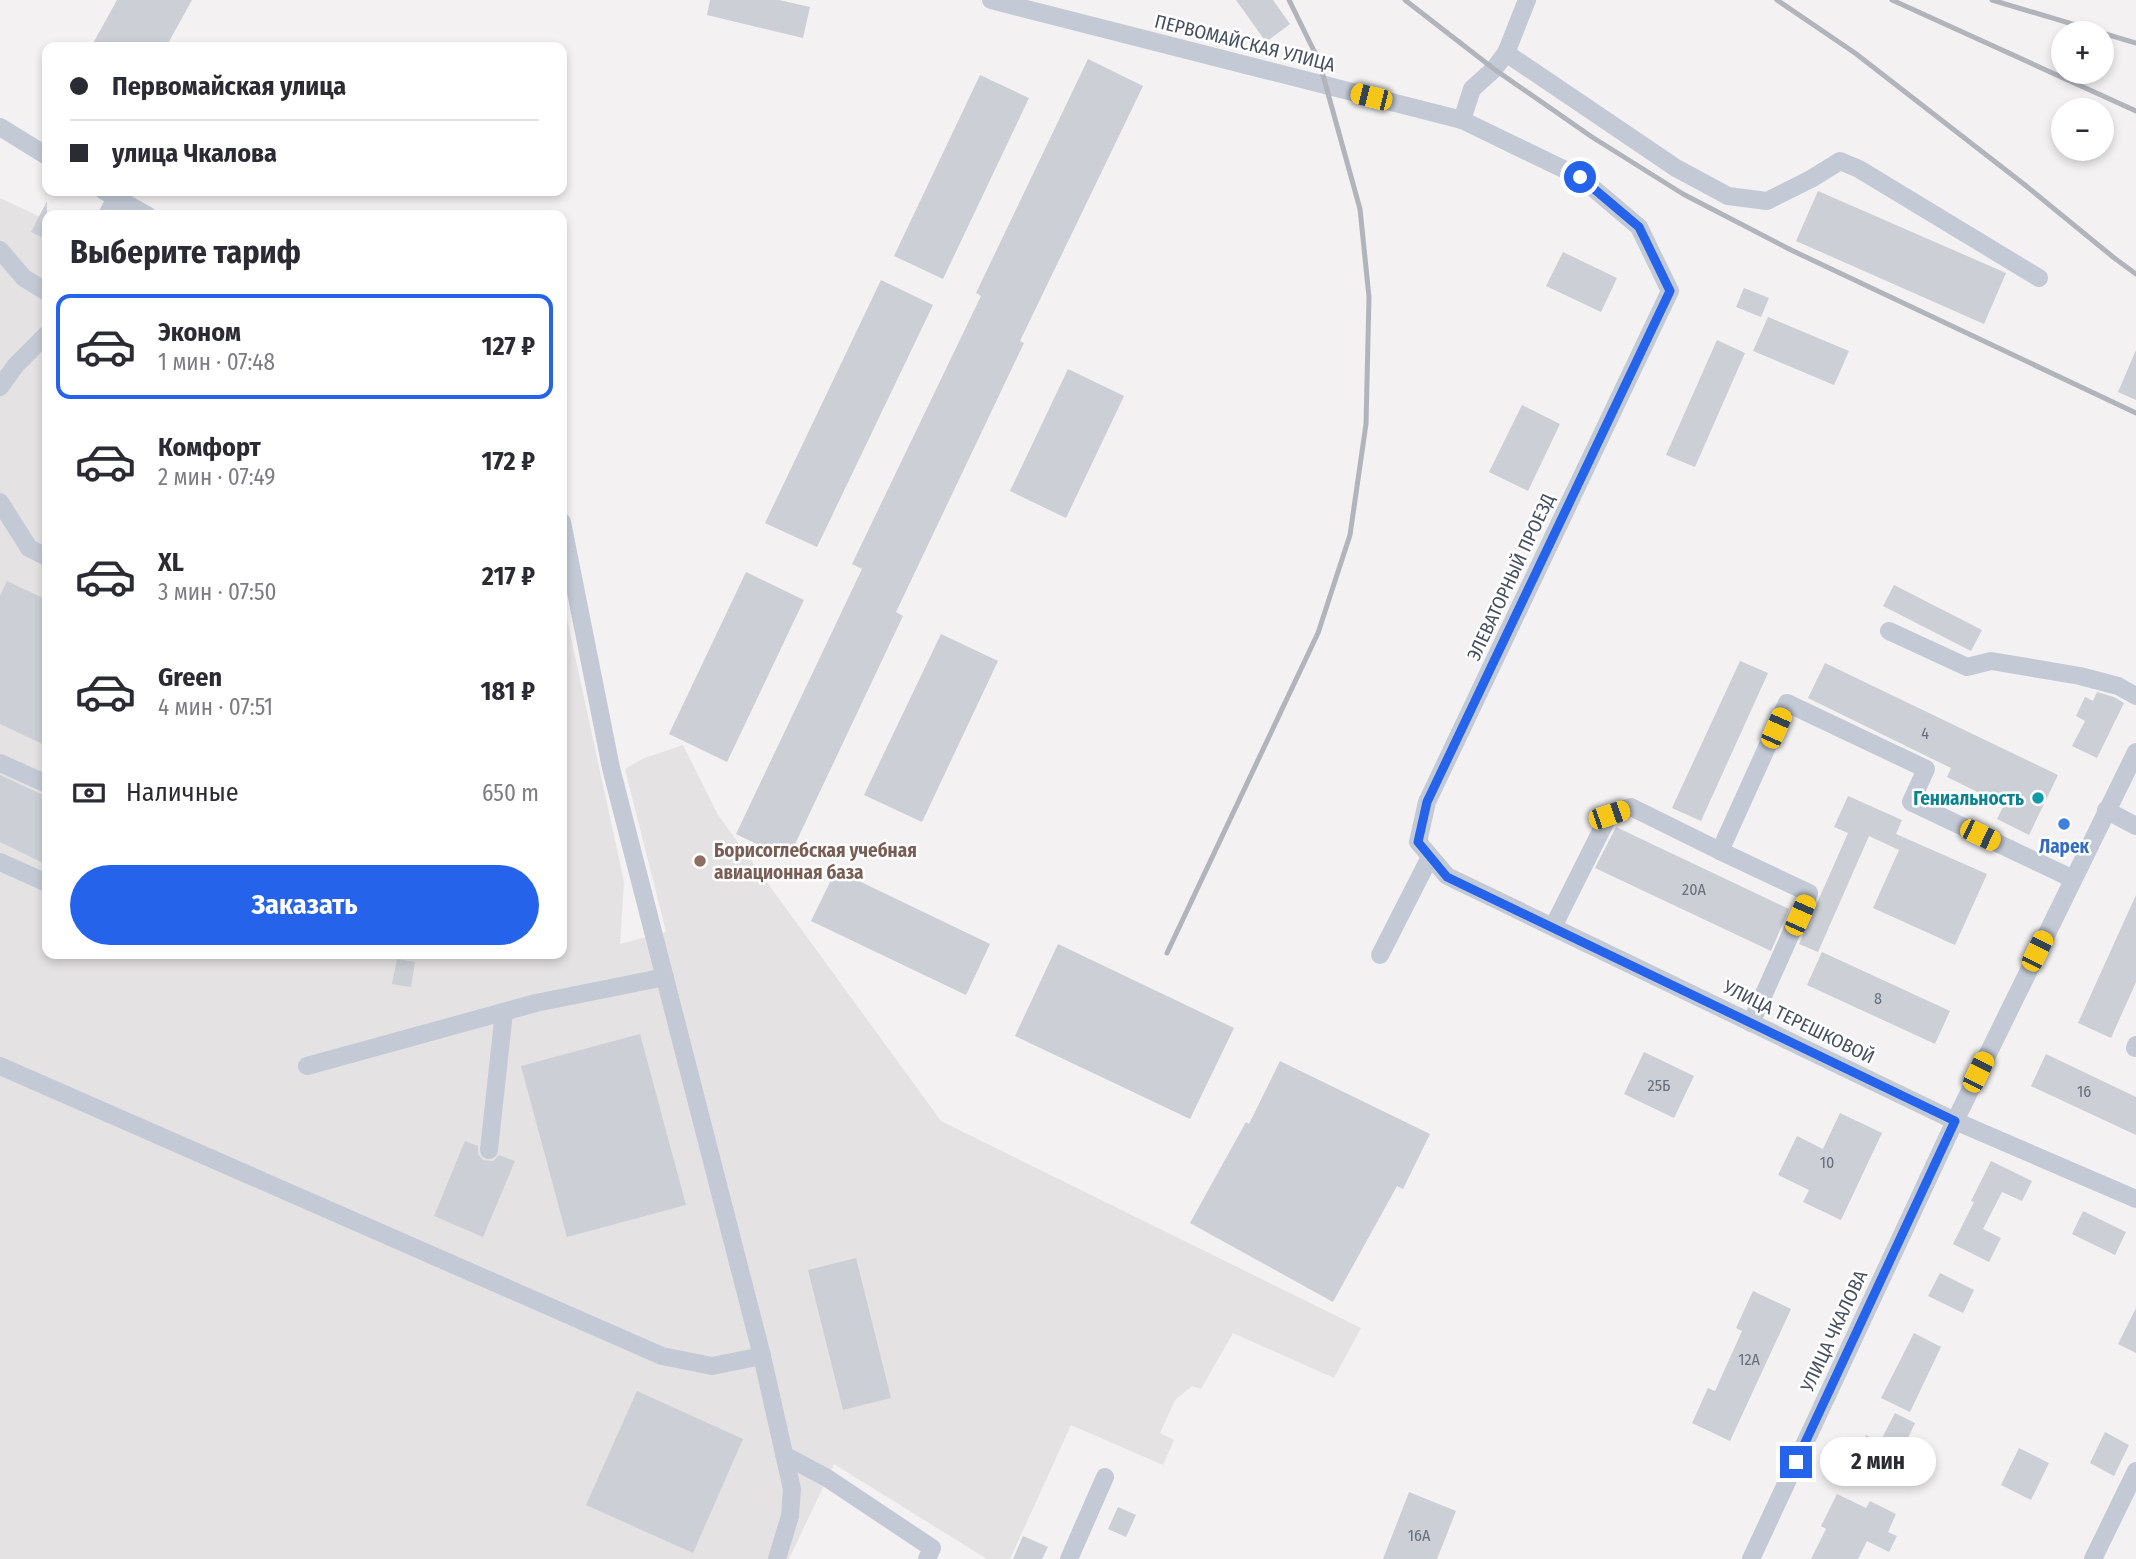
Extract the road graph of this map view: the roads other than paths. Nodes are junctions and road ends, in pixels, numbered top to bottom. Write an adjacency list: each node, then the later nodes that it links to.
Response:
1 (991, 0): 4 (street, ПЕРВОМАЙСКАЯ УЛИЦА)
2 (1527, 0): 3 (street)
3 (1506, 52): 4 (street); 10 (street)
4 (1462, 120): 12 (street, ПЕРВОМАЙСКАЯ УЛИЦА)
5 (0, 127): 6 (street)
6 (42, 153)
7 (114, 196): 8 (street)
8 (138, 210)
9 (0, 250): 11 (street)
10 (2039, 278)
11 (42, 289)
12 (1670, 291): 26 (street, ЭЛЕВАТОРНЫЙ ПРОЕЗД)
13 (42, 339): 14 (street)
14 (0, 387)
15 (0, 502): 17 (street)
16 (567, 547): 33 (street)
17 (42, 554)
18 (1889, 631): 19 (street)
19 (2136, 696)
20 (2136, 752): 23 (street, УЛИЦА ЧКАЛОВА)
21 (0, 763): 22 (street)
22 (42, 782)
23 (2106, 810): 24 (street); 29 (street, УЛИЦА ЧКАЛОВА)
24 (2136, 826)
25 (1720, 851): 29 (street); 31 (street); 35 (street)
26 (1430, 857): 28 (street, ЭЛЕВАТОРНЫЙ ПРОЕЗД); 32 (street)
27 (0, 862): 30 (street)
28 (1447, 877): 31 (street, УЛИЦА ТЕРЕШКОВОЙ)
29 (2073, 879): 38 (street, УЛИЦА ЧКАЛОВА)
30 (42, 881)
31 (1553, 927): 35 (street, УЛИЦА ТЕРЕШКОВОЙ)
32 (1381, 955)
33 (665, 977): 34 (street); 41 (street)
34 (504, 1012): 37 (street); 39 (street)
35 (1751, 1023): 38 (street, УЛИЦА ТЕРЕШКОВОЙ)
36 (0, 1066): 41 (street)
37 (307, 1066)
38 (1955, 1121): 40 (street, УЛИЦА ТЕРЕШКОВОЙ); 48 (street, УЛИЦА ЧКАЛОВА)
39 (489, 1150)
40 (2136, 1199)
41 (762, 1356): 42 (street)
42 (784, 1455): 45 (street); 46 (street)
43 (2136, 1471): 49 (street)
44 (1105, 1477): 47 (street)
45 (935, 1556)
46 (778, 1559)
47 (1069, 1559)
48 (1751, 1559)
49 (2093, 1559)

